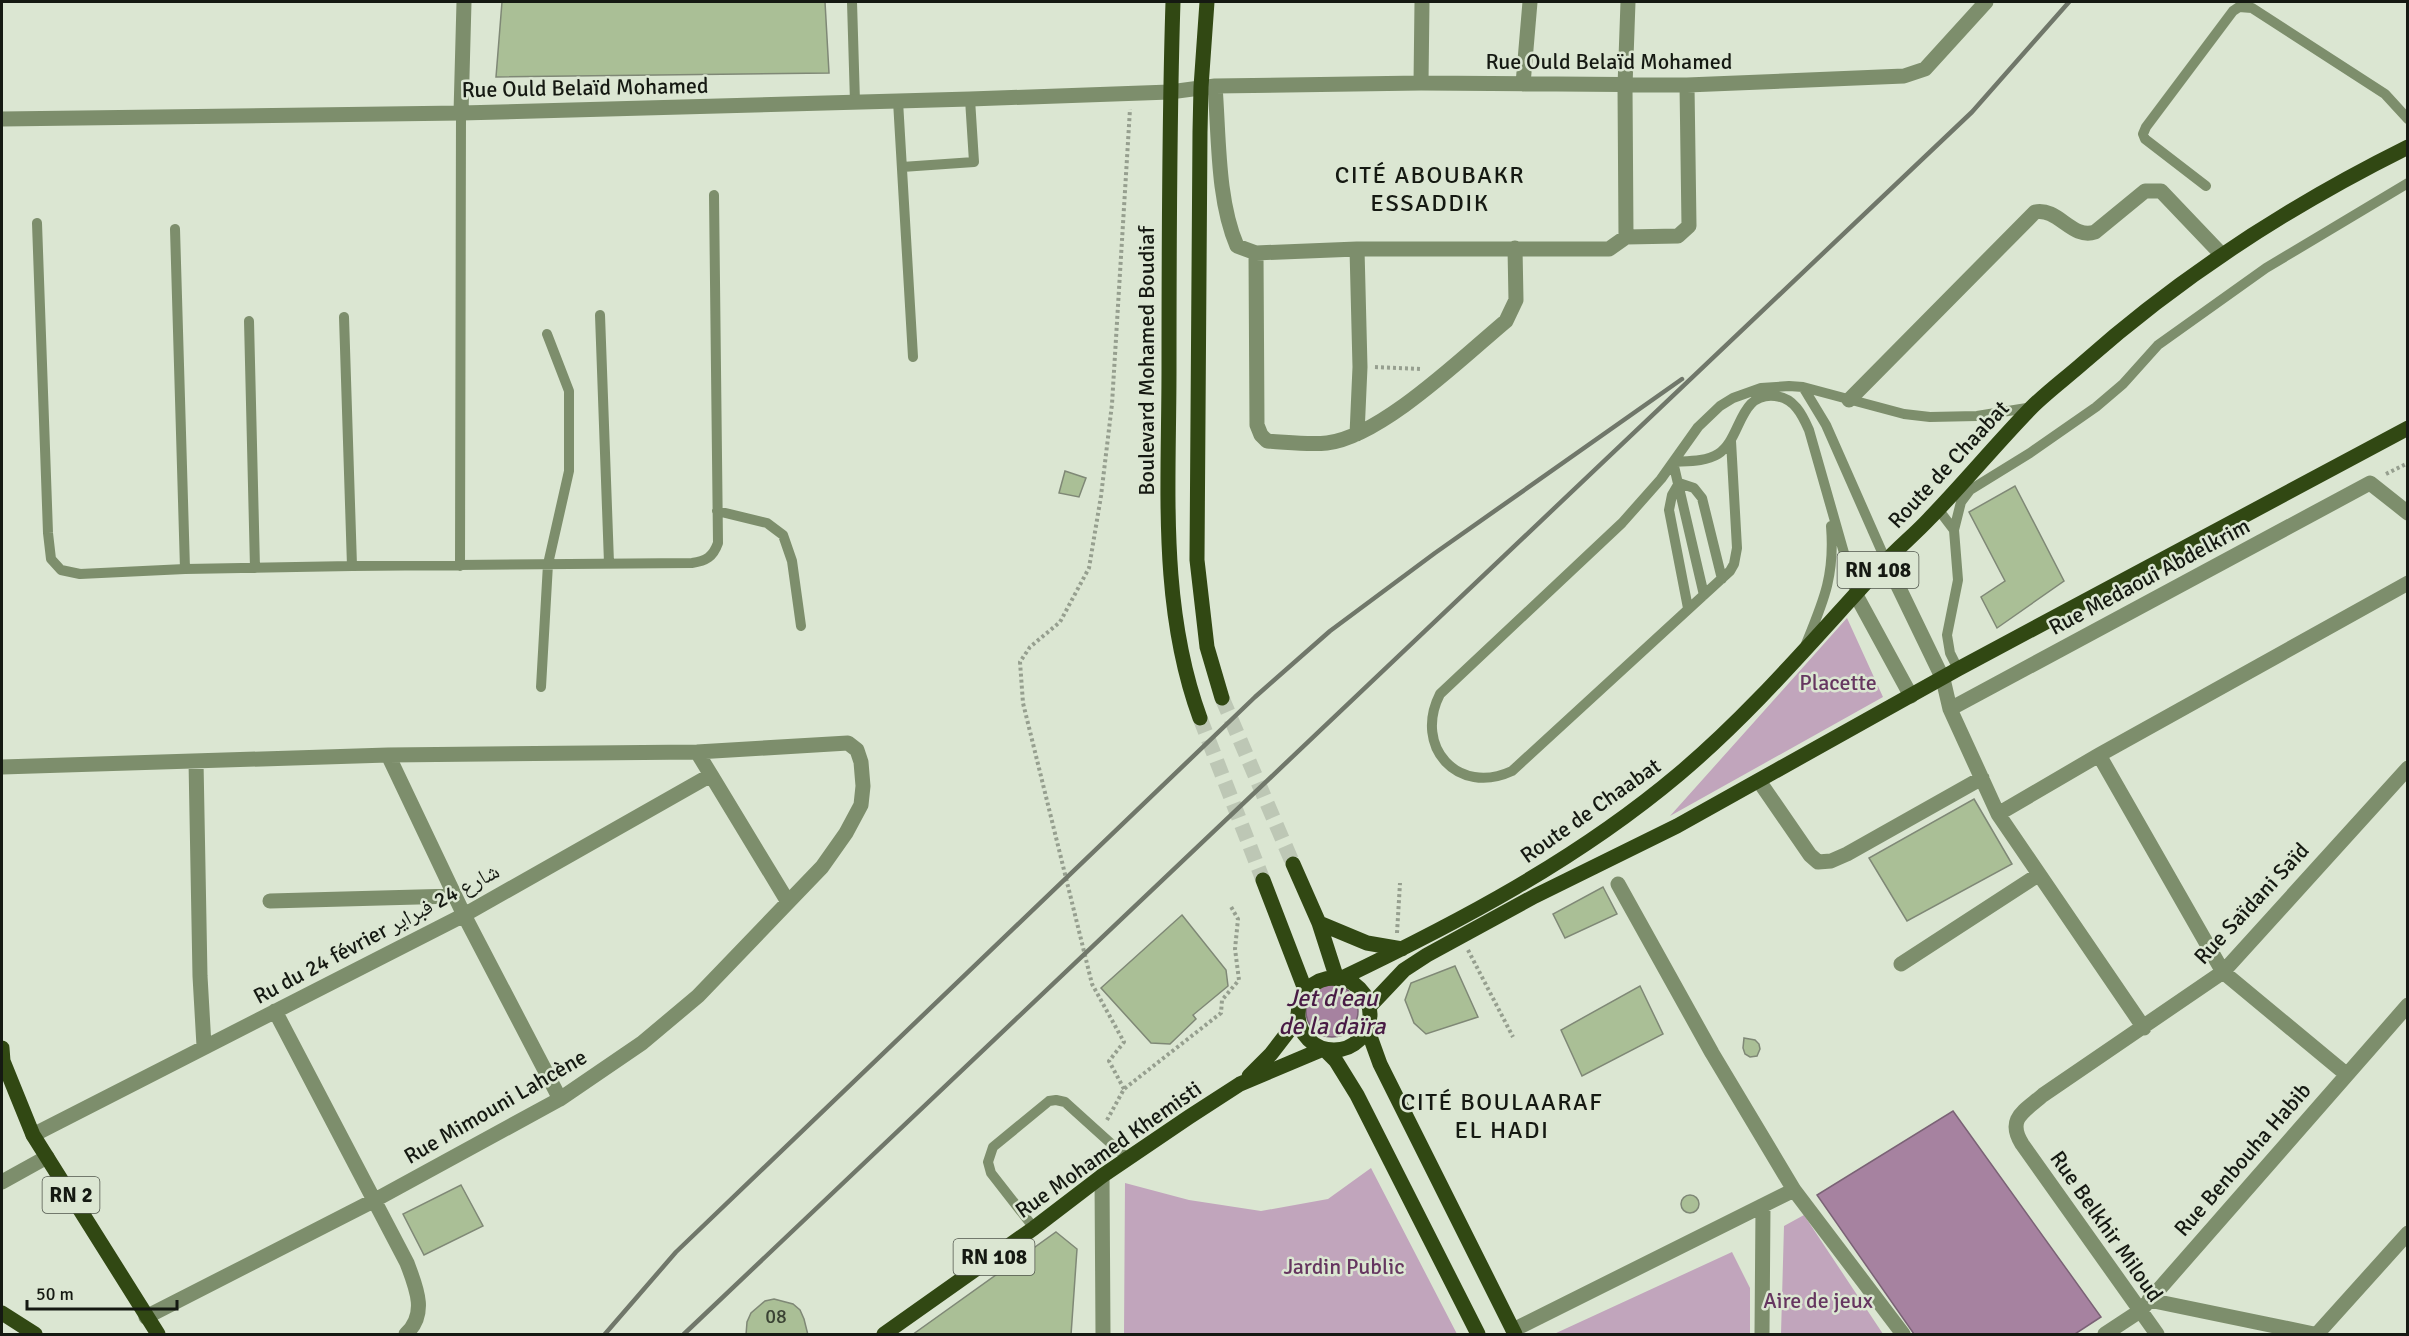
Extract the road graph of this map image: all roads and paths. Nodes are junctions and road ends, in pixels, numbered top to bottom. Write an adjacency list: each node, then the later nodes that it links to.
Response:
1 (464, 2): 19 (street)
2 (852, 2): 18 (lane)
3 (1173, 2): 14 (main road, Boulevard Mohamed Boudiaf)
4 (1208, 2): 12 (main road)
5 (1422, 2): 9 (street)
6 (1530, 2): 10 (street)
7 (1628, 2): 13 (street)
8 (1986, 2): 11 (street, Rue Ould Belaïd Mohamed)
9 (1421, 83): 10 (street, Rue Ould Belaïd Mohamed); 12 (street, Rue Ould Belaïd Mohamed)
10 (1523, 84): 13 (street, Rue Ould Belaïd Mohamed)
11 (1687, 85): 13 (street, Rue Ould Belaïd Mohamed); 29 (street)
12 (1208, 86): 14 (street, Rue Ould Belaïd Mohamed); 32 (street); 72 (main road)
13 (1625, 86): 29 (street)
14 (1170, 92): 15 (street, Rue Ould Belaïd Mohamed); 74 (main road, Boulevard Mohamed Boudiaf)
15 (1131, 93): 16 (street, Rue Ould Belaïd Mohamed); 115 (path)
16 (970, 99): 17 (street, Rue Ould Belaïd Mohamed); 23 (lane)
17 (898, 101): 18 (street, Rue Ould Belaïd Mohamed); 23 (lane)
18 (855, 102): 19 (street, Rue Ould Belaïd Mohamed)
19 (461, 113): 21 (street, Rue Ould Belaïd Mohamed); 58 (lane)
20 (2408, 118): 25 (lane)
21 (2, 119)
22 (2408, 147): 33 (main road, Route de Chaabat / RN 108)
23 (902, 167): 38 (lane)
24 (2408, 183): 53 (lane)
25 (2206, 186)
26 (714, 195): 51 (lane)
27 (37, 223): 60 (lane)
28 (175, 229): 60 (lane)
29 (1626, 237): 30 (street)
30 (1515, 248): 31 (street); 40 (street)
31 (1357, 249): 32 (street); 39 (street)
32 (1256, 253): 45 (street)
33 (2222, 255): 42 (street); 43 (main road, Route de Chaabat / RN 108)
34 (600, 315): 55 (lane)
35 (344, 317): 57 (lane)
36 (249, 321): 59 (lane)
37 (547, 334): 56 (lane)
38 (913, 357)
39 (1360, 367): 40 (path); 45 (street)
40 (1446, 370): 45 (street)
41 (1803, 387): 42 (lane); 47 (lane); 54 (lane)
42 (1849, 400): 43 (lane)
43 (2033, 407): 50 (main road, Route de Chaabat / RN 108)
44 (2408, 428): 68 (main road, Route de Chaabat)
45 (1357, 434)
46 (1731, 441): 47 (lane); 49 (lane); 61 (lane)
47 (1673, 462): 48 (lane); 65 (lane)
48 (1679, 483): 61 (lane); 63 (lane); 65 (lane)
49 (1828, 502): 64 (lane); 67 (lane)
50 (1938, 509): 53 (lane); 54 (main road, Route de Chaabat / RN 108)
51 (717, 511): 55 (lane); 66 (lane)
52 (2408, 513): 73 (street, Rue Medaoui Abdelkrim)
53 (1954, 530): 68 (lane)
54 (1886, 561): 64 (main road, Route de Chaabat / RN 108); 69 (street)
55 (609, 563): 56 (lane)
56 (548, 564): 58 (lane); 70 (lane)
57 (352, 566): 58 (lane); 59 (lane)
58 (460, 566)
59 (255, 568): 60 (lane)
60 (184, 569)
61 (1722, 579): 63 (lane)
62 (2408, 583): 76 (street)
63 (1704, 595): 65 (lane)
64 (1856, 595): 67 (main road, Route de Chaabat / RN 108); 71 (street)
65 (1688, 608)
66 (801, 626)
67 (1803, 652): 98 (main road, Route de Chaabat / RN 108)
68 (1958, 669): 69 (main road, Route de Chaabat)
69 (1943, 679): 71 (main road, Route de Chaabat); 73 (street)
70 (541, 687)
71 (1911, 696): 83 (main road, Route de Chaabat)
72 (1222, 698)
73 (1950, 709): 82 (street)
74 (1200, 717)
75 (697, 752): 77 (street); 81 (street); 92 (street, Rue Mimouni Lahcène)
76 (2099, 755): 84 (street); 100 (street)
77 (388, 756): 78 (street); 90 (street)
78 (196, 761): 79 (street); 110 (street)
79 (2, 767)
80 (2408, 768): 100 (street, Rue Saïdani Saïd)
81 (711, 775): 92 (street); 94 (street, Ru du 24 février شارع 24 فبراير)
82 (1982, 778): 83 (street); 84 (street)
83 (1759, 781): 97 (main road, Route de Chaabat)
84 (1998, 814): 86 (street)
85 (1293, 864): 95 (main road)
86 (2038, 875): 99 (street); 108 (street)
87 (1263, 880): 102 (main road)
88 (1400, 883): 96 (path)
89 (1618, 884): 124 (street)
90 (455, 896): 91 (street); 94 (street)
91 (270, 900)
92 (788, 902): 116 (street, Rue Mimouni Lahcène)
93 (1230, 905): 115 (path)
94 (464, 915): 105 (street, Ru du 24 février شارع 24 فبراير); 116 (street)
95 (1319, 923): 98 (main road); 101 (main road)
96 (1397, 933)
97 (1461, 936): 104 (main road, Route de Chaabat); 109 (path)
98 (1402, 949): 101 (main road, Route de Chaabat / RN 108)
99 (1901, 964)
100 (2223, 972): 108 (street, Rue Saïdani Saïd); 113 (street)
101 (1339, 979): 102 (main road); 104 (main road)
102 (1306, 992): 106 (main road)
103 (2408, 1005): 113 (street, Rue Benbouha Habib)
104 (1369, 1007): 107 (main road)
105 (275, 1011): 110 (street, Ru du 24 février شارع 24 فبراير); 125 (street)
106 (1298, 1020): 112 (main road); 114 (main road, Rue Mohamed Khemisti)
107 (1367, 1028): 112 (main road); 132 (main road)
108 (2144, 1028): 119 (street, Rue Saïdani Saïd)
109 (1513, 1037)
110 (204, 1046): 118 (street, Ru du 24 février شارع 24 فبراير)
111 (2, 1048): 118 (main road, RN 2)
112 (1324, 1049): 114 (main road, Rue Mohamed Khemisti / RN 108); 138 (main road)
113 (2346, 1074): 129 (street, Rue Benbouha Habib)
114 (1240, 1084): 121 (main road, Rue Mohamed Khemisti / RN 108)
115 (1124, 1089): 117 (path)
116 (560, 1100): 125 (street, Rue Mimouni Lahcène)
117 (1100, 1132): 121 (lane); 127 (lane)
118 (33, 1135): 120 (main road, RN 2)
119 (2022, 1144): 129 (street, Rue Belkhir Miloud)
120 (47, 1157): 123 (street); 131 (main road, RN 2)
121 (1127, 1158): 122 (main road, Rue Mohamed Khemisti / RN 108)
122 (1102, 1176): 127 (main road, Rue Mohamed Khemisti / RN 108); 137 (street)
123 (2, 1182)
124 (1794, 1190): 126 (street); 140 (street)
125 (375, 1200): 131 (street, Rue Mimouni Lahcène); 133 (street)
126 (1763, 1207): 132 (street); 139 (street)
127 (1034, 1228): 134 (main road, Rue Mohamed Khemisti / RN 108)
128 (2408, 1233): 143 (street)
129 (2144, 1306): 141 (street, Rue Benbouha Habib); 142 (street, Rue Belkhir Miloud); 143 (street)
130 (2, 1313): 135 (main road)
131 (146, 1317): 136 (main road, RN 2)
132 (1514, 1332)
133 (411, 1333)
134 (886, 1334)
135 (35, 1335)
136 (158, 1335)
137 (1103, 1335)
138 (1478, 1335)
139 (1762, 1335)
140 (1903, 1335)
141 (2105, 1335)
142 (2157, 1335)
143 (2316, 1335)

